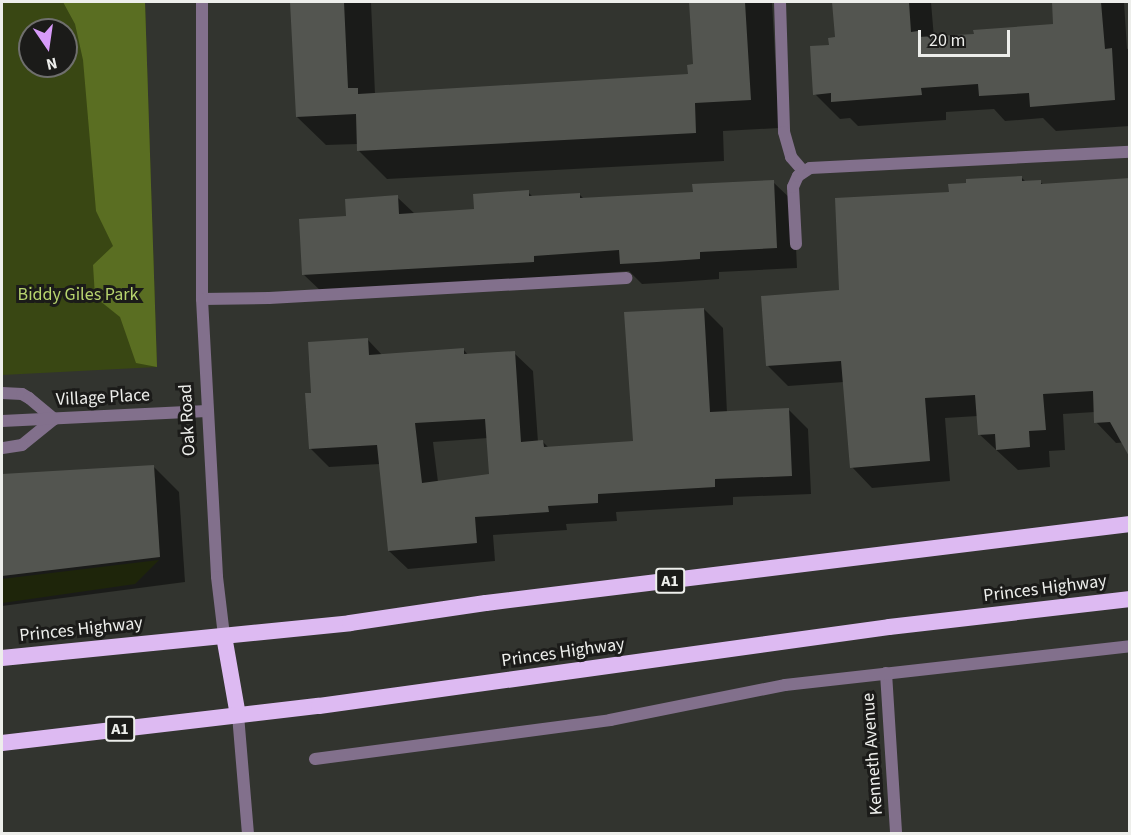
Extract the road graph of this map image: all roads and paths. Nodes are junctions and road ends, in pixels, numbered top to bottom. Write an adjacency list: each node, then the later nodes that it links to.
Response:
1 (202, 2): 7 (street, Oak Road)
2 (780, 2): 4 (street)
3 (1130, 152): 4 (street)
4 (803, 171): 5 (street)
5 (796, 244)
6 (626, 278): 7 (street)
7 (201, 299): 9 (street, Oak Road)
8 (2, 393): 10 (street)
9 (207, 411): 10 (street, Village Place); 15 (street, Oak Road)
10 (54, 419): 11 (street, Village Place); 12 (street)
11 (2, 421)
12 (2, 448)
13 (1130, 524): 15 (highway, Princes Highway / A1)
14 (1130, 599): 19 (highway, Princes Highway / A1)
15 (224, 636): 17 (highway, Princes Highway / A1); 19 (highway, Oak Road)
16 (1130, 646): 18 (street)
17 (2, 658)
18 (886, 673): 21 (street); 23 (street, Kenneth Avenue)
19 (238, 715): 20 (highway, Princes Highway / A1); 22 (street, Oak Road)
20 (2, 743)
21 (315, 759)
22 (248, 834)
23 (896, 834)

